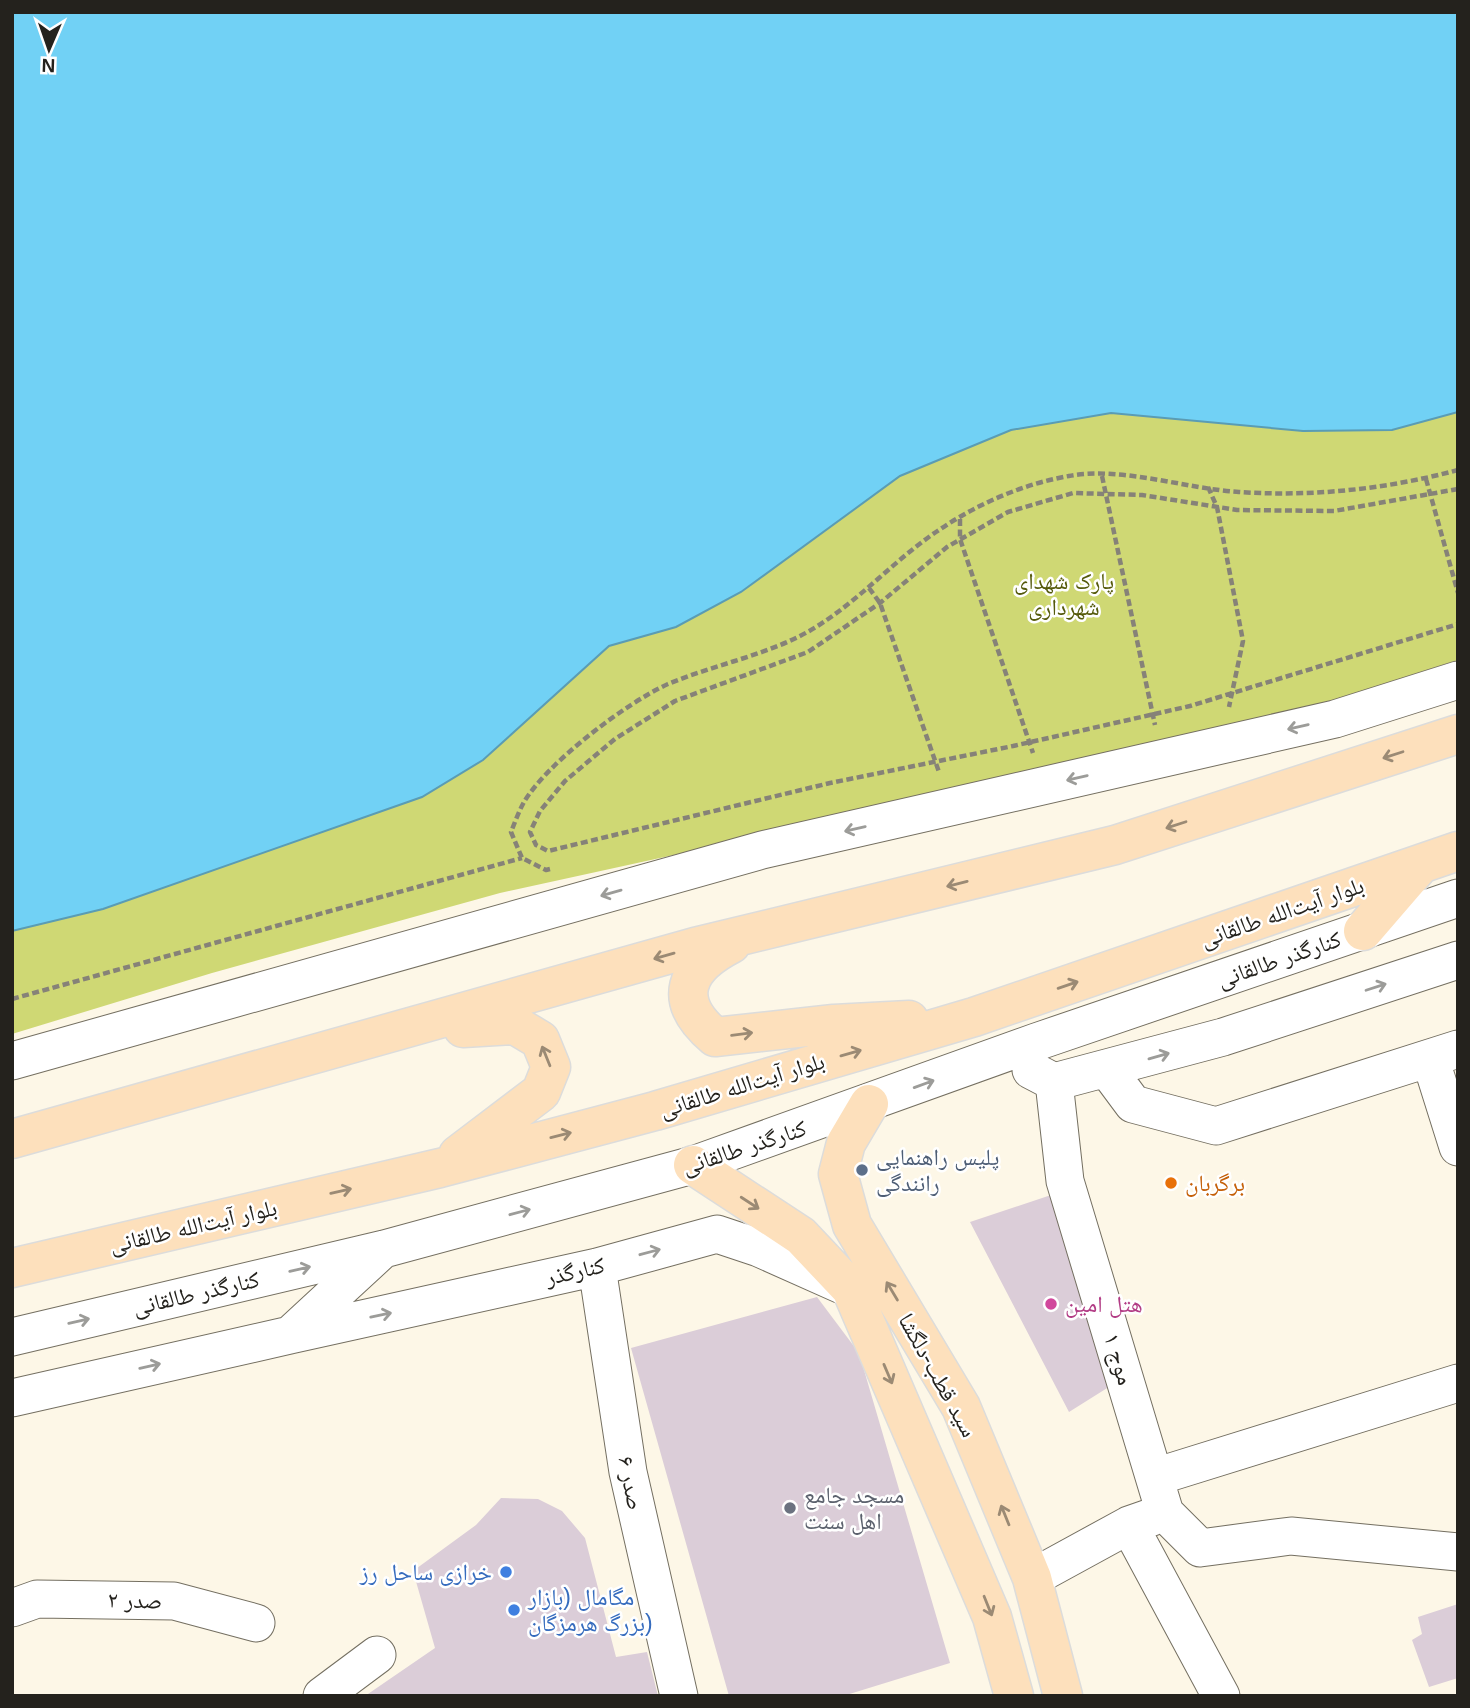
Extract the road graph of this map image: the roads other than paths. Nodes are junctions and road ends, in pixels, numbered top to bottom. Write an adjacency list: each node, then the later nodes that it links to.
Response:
1 (1458, 680): 13 (street, one-way to 13)
2 (1458, 734): 7 (main road, one-way to 7)
3 (1458, 851): 4 (main road, بلوار آیت‌الله طالقانی)
4 (1421, 864): 6 (main road); 9 (main road, بلوار آیت‌الله طالقانی, one-way to 4)
5 (1458, 898): 6 (street, کنارگذر طالقانی)
6 (1363, 930): 12 (street, کنارگذر طالقانی)
7 (745, 937): 9 (main road, one-way to 9); 10 (main road, one-way to 10)
8 (1458, 960): 14 (street, one-way to 8)
9 (974, 1017): 20 (main road, بلوار آیت‌الله طالقانی, one-way to 9)
10 (392, 1032): 17 (main road); 20 (main road, one-way to 10)
11 (1444, 1053): 14 (street); 18 (street)
12 (1003, 1054): 15 (street); 16 (street, کنارگذر طالقانی, one-way to 12)
13 (12, 1061)
14 (1107, 1069): 15 (street)
15 (1054, 1082): 29 (street, موج ۱)
16 (869, 1104): 19 (street, کنارگذر طالقانی); 33 (main road, سید قطب-دلگشا, one-way to 16)
17 (12, 1139)
18 (1458, 1147)
19 (693, 1165): 21 (street, کنارگذر طالقانی, one-way to 19); 24 (main road, سید قطب-دلگشا, one-way to 24)
20 (440, 1168): 23 (main road, بلوار آیت‌الله طالقانی, one-way to 20)
21 (384, 1249): 25 (street, کنارگذر); 26 (street, کنارگذر طالقانی, one-way to 21)
22 (597, 1267): 24 (street, کنارگذر, one-way to 24); 25 (street, کنارگذر, one-way to 22); 38 (street, صدر ۶)
23 (12, 1268)
24 (851, 1289): 39 (main road, سید قطب-دلگشا, one-way to 39)
25 (290, 1335): 28 (street, کنارگذر, one-way to 25)
26 (12, 1337)
27 (1458, 1383): 29 (street)
28 (12, 1398)
29 (1154, 1477): 30 (street, موج ۱)
30 (1165, 1513): 31 (street); 32 (street)
31 (1129, 1525): 33 (street); 41 (street)
32 (1458, 1552)
33 (1031, 1578): 40 (main road, سید قطب-دلگشا)
34 (12, 1608): 35 (street, صدر ۲)
35 (256, 1623)
36 (377, 1655): 37 (street)
37 (322, 1696)
38 (679, 1696)
39 (1014, 1696)
40 (1063, 1696)
41 (1221, 1696)

